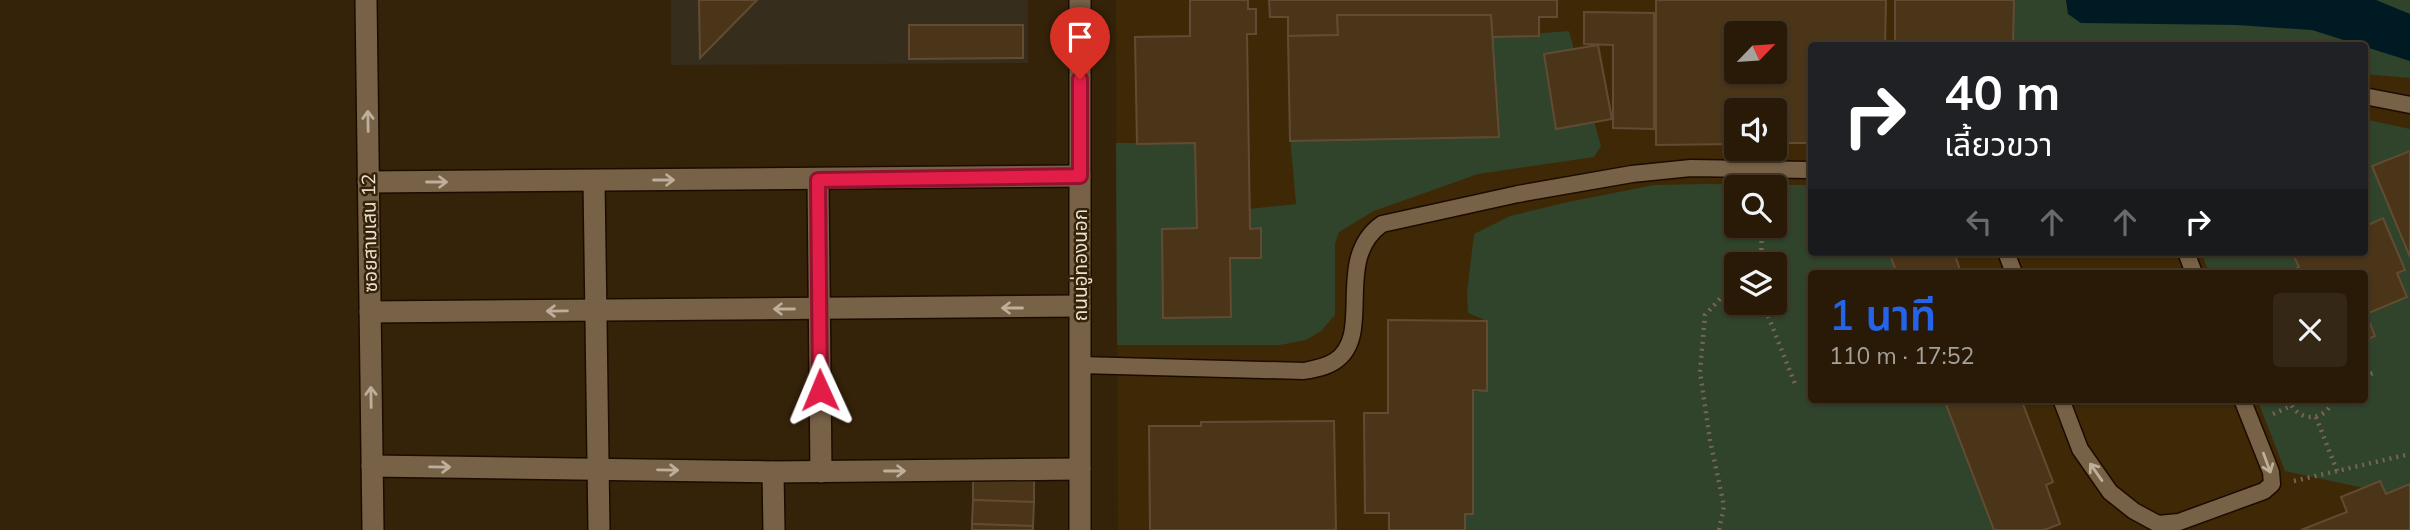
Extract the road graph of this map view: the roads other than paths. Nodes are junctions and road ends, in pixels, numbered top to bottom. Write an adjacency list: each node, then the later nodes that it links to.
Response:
1 (366, 0): 9 (street, ซอยสามเสน 12, one-way to 1)
2 (1080, 0): 6 (street, ถนนอู่ทองนอก)
3 (2368, 97): 4 (lane)
4 (2410, 105)
5 (1808, 170): 14 (lane)
6 (1080, 176): 7 (street); 10 (street, ถนนอู่ทองนอก)
7 (818, 180): 8 (street, one-way to 7); 11 (street)
8 (594, 181): 9 (street, one-way to 8); 12 (street)
9 (368, 182): 13 (street, ซอยสามเสน 12)
10 (1080, 306): 11 (street, one-way to 11); 14 (street, ถนนอู่ทองนอก)
11 (818, 309): 12 (street, one-way to 12); 21 (street)
12 (596, 310): 13 (street, one-way to 13); 19 (street)
13 (370, 312): 17 (street, ซอยสามเสน 12, one-way to 13)
14 (1080, 365): 18 (street, ถนนอู่ทองนอก)
15 (2063, 403): 16 (lane, one-way to 15)
16 (2244, 403)
17 (372, 466): 19 (street, one-way to 19); 22 (street, ซอยสามเสน 12)
18 (1080, 469): 21 (street, one-way to 18); 25 (street, ถนนอู่ทองนอก)
19 (598, 470): 20 (street, one-way to 20); 23 (street)
20 (773, 472): 21 (street); 24 (street)
21 (821, 472)
22 (373, 530)
23 (599, 530)
24 (774, 530)
25 (1080, 530)

